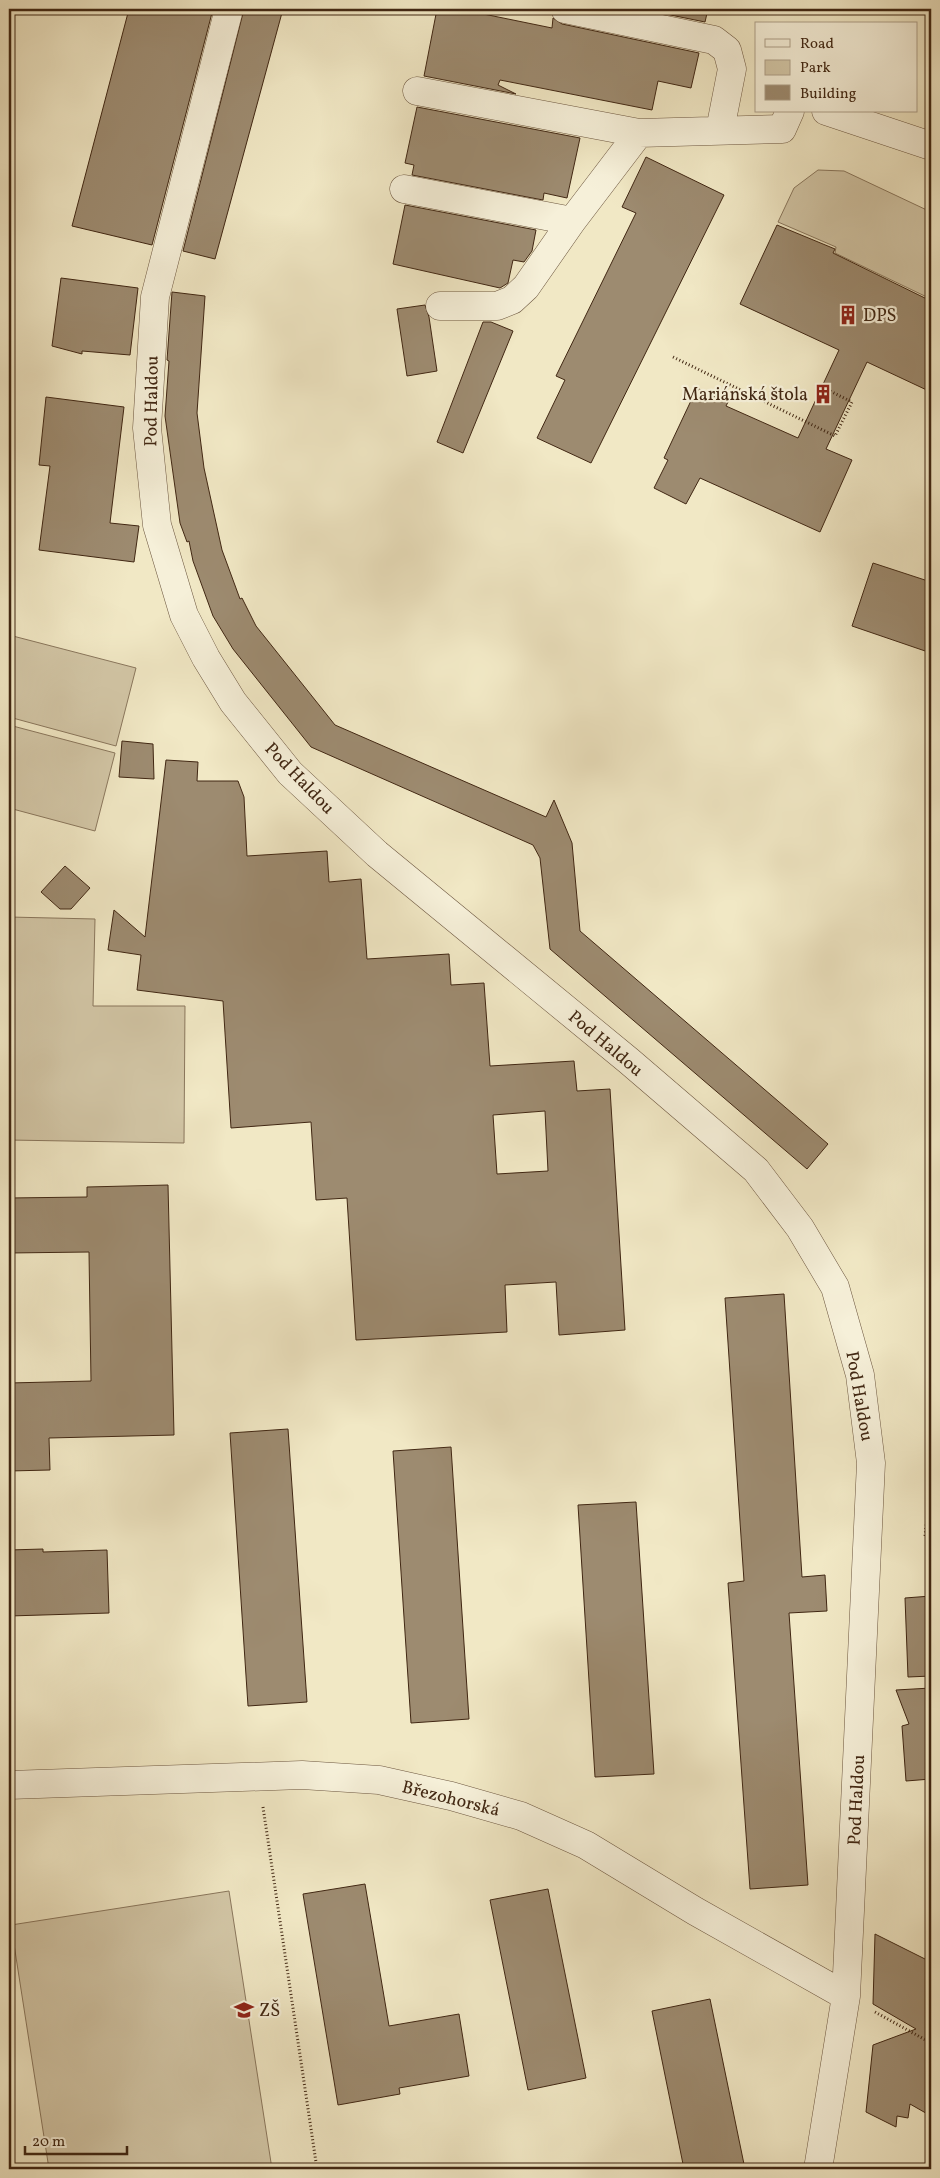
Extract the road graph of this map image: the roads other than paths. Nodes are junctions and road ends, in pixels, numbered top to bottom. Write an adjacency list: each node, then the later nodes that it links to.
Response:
1 (229, 9): 13 (street, Pod Haldou)
2 (565, 9): 6 (street)
3 (417, 91): 7 (street)
4 (790, 112): 6 (street)
5 (829, 112): 8 (street)
6 (720, 130): 7 (street)
7 (640, 133): 10 (street)
8 (931, 146)
9 (404, 189): 10 (street)
10 (572, 222): 11 (street)
11 (440, 306)
12 (9, 1785): 13 (street, Březohorská)
13 (846, 1996): 14 (street, Pod Haldou)
14 (818, 2169)

